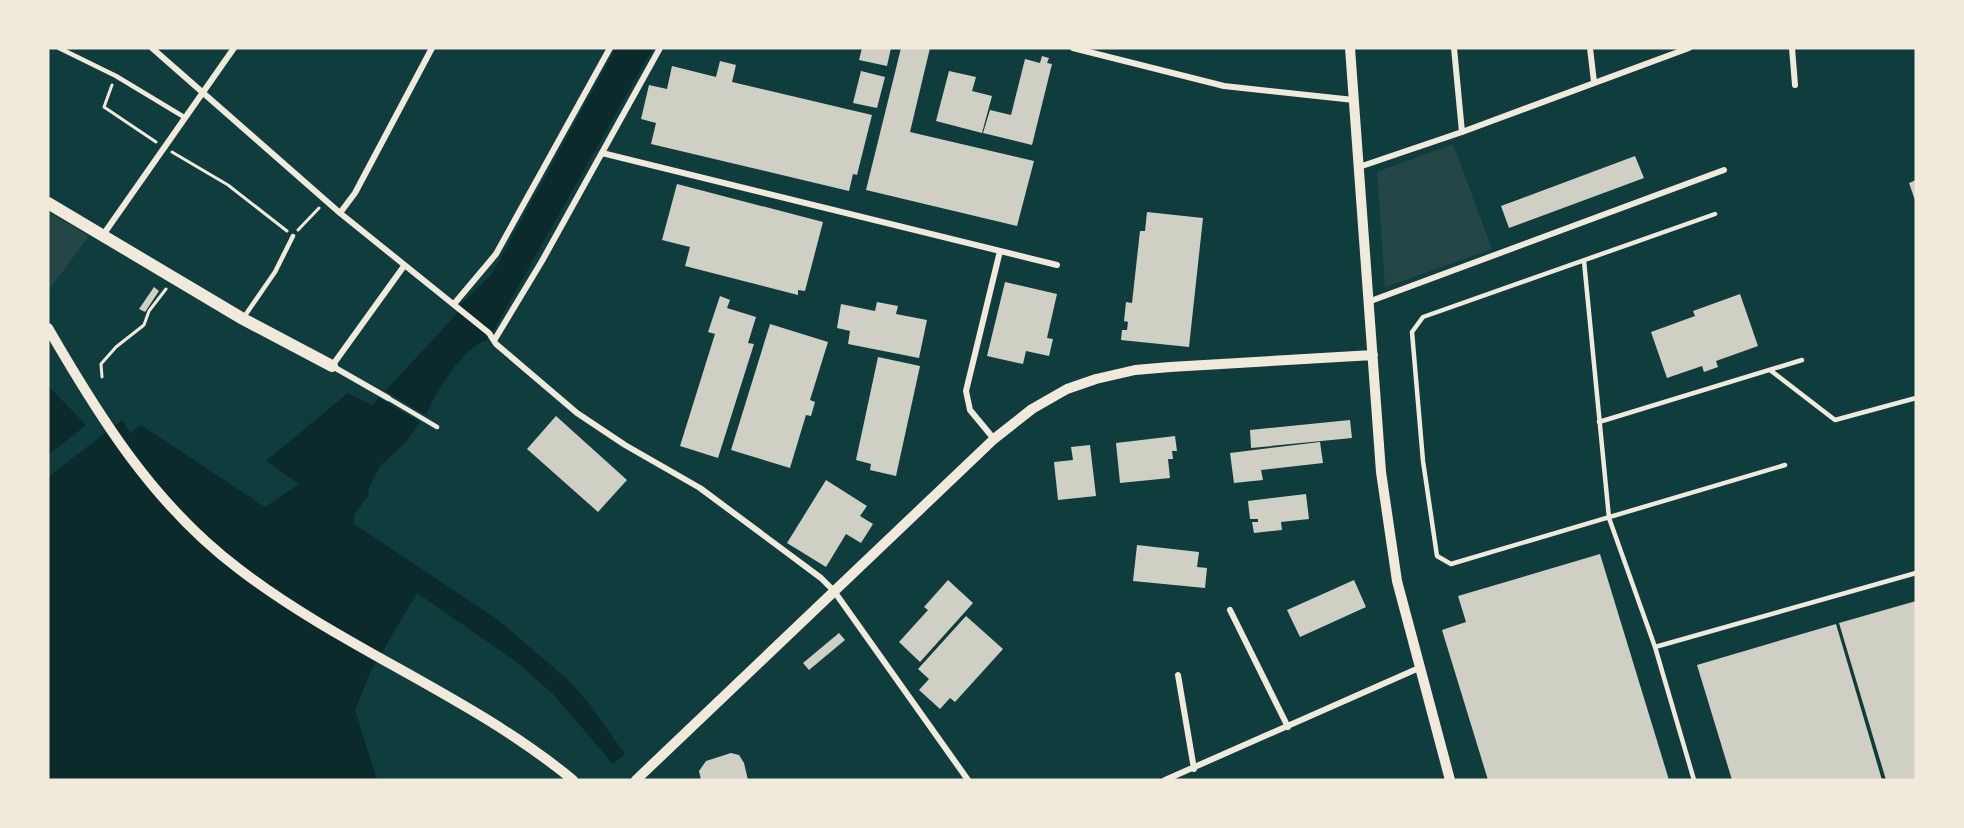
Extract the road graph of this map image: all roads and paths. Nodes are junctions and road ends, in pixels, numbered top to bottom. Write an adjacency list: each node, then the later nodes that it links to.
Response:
1 (59, 48): 13 (lane)
2 (152, 48): 16 (street)
3 (234, 48): 16 (street)
4 (432, 48): 26 (street)
5 (610, 48): 36 (street)
6 (660, 48): 21 (street)
7 (1073, 48): 17 (street)
8 (1350, 48): 17 (street)
9 (1454, 48): 19 (street)
10 (1590, 48): 14 (street)
11 (1689, 48): 14 (street)
12 (1792, 48): 15 (street)
13 (116, 76): 18 (lane); 20 (path)
14 (1594, 82): 19 (street)
15 (1795, 85)
16 (201, 92): 18 (street); 24 (street)
17 (1354, 100): 22 (street)
18 (184, 117): 20 (street)
19 (1462, 132): 22 (street)
20 (164, 147): 28 (street); 29 (path)
21 (602, 153): 30 (street); 39 (street)
22 (1359, 167): 35 (street)
23 (1724, 170): 35 (street)
24 (326, 201): 26 (street); 29 (path)
25 (48, 203): 28 (main road)
26 (340, 213): 33 (street)
27 (1715, 214): 31 (lane)
28 (103, 235): 34 (main road)
29 (293, 236): 37 (lane)
30 (1000, 251): 32 (street); 49 (street)
31 (1584, 261): 47 (lane); 51 (lane)
32 (1057, 265)
33 (404, 267): 36 (street); 42 (street)
34 (174, 277): 37 (main road); 44 (path)
35 (1368, 302): 40 (street)
36 (456, 305): 39 (street)
37 (243, 319): 42 (main road)
38 (48, 328): 60 (street)
39 (495, 339): 53 (street)
40 (1373, 355): 49 (street); 56 (street)
41 (1802, 360): 43 (lane)
42 (332, 366): 45 (street)
43 (1770, 370): 46 (lane); 47 (lane)
44 (102, 376)
45 (388, 398): 48 (lane)
46 (1916, 398)
47 (1599, 422): 51 (lane)
48 (437, 427)
49 (994, 439): 53 (street)
50 (1785, 465): 51 (lane)
51 (1609, 518): 55 (lane)
52 (1916, 573): 55 (lane)
53 (834, 591): 61 (street); 62 (street)
54 (1230, 610): 58 (street)
55 (1655, 647): 66 (lane)
56 (1419, 668): 58 (street); 65 (street)
57 (1178, 675): 59 (street)
58 (1288, 727): 59 (street)
59 (1192, 770): 63 (street); 64 (street)
60 (573, 780)
61 (636, 780)
62 (968, 780)
63 (1165, 780)
64 (1192, 780)
65 (1450, 780)
66 (1694, 780)

